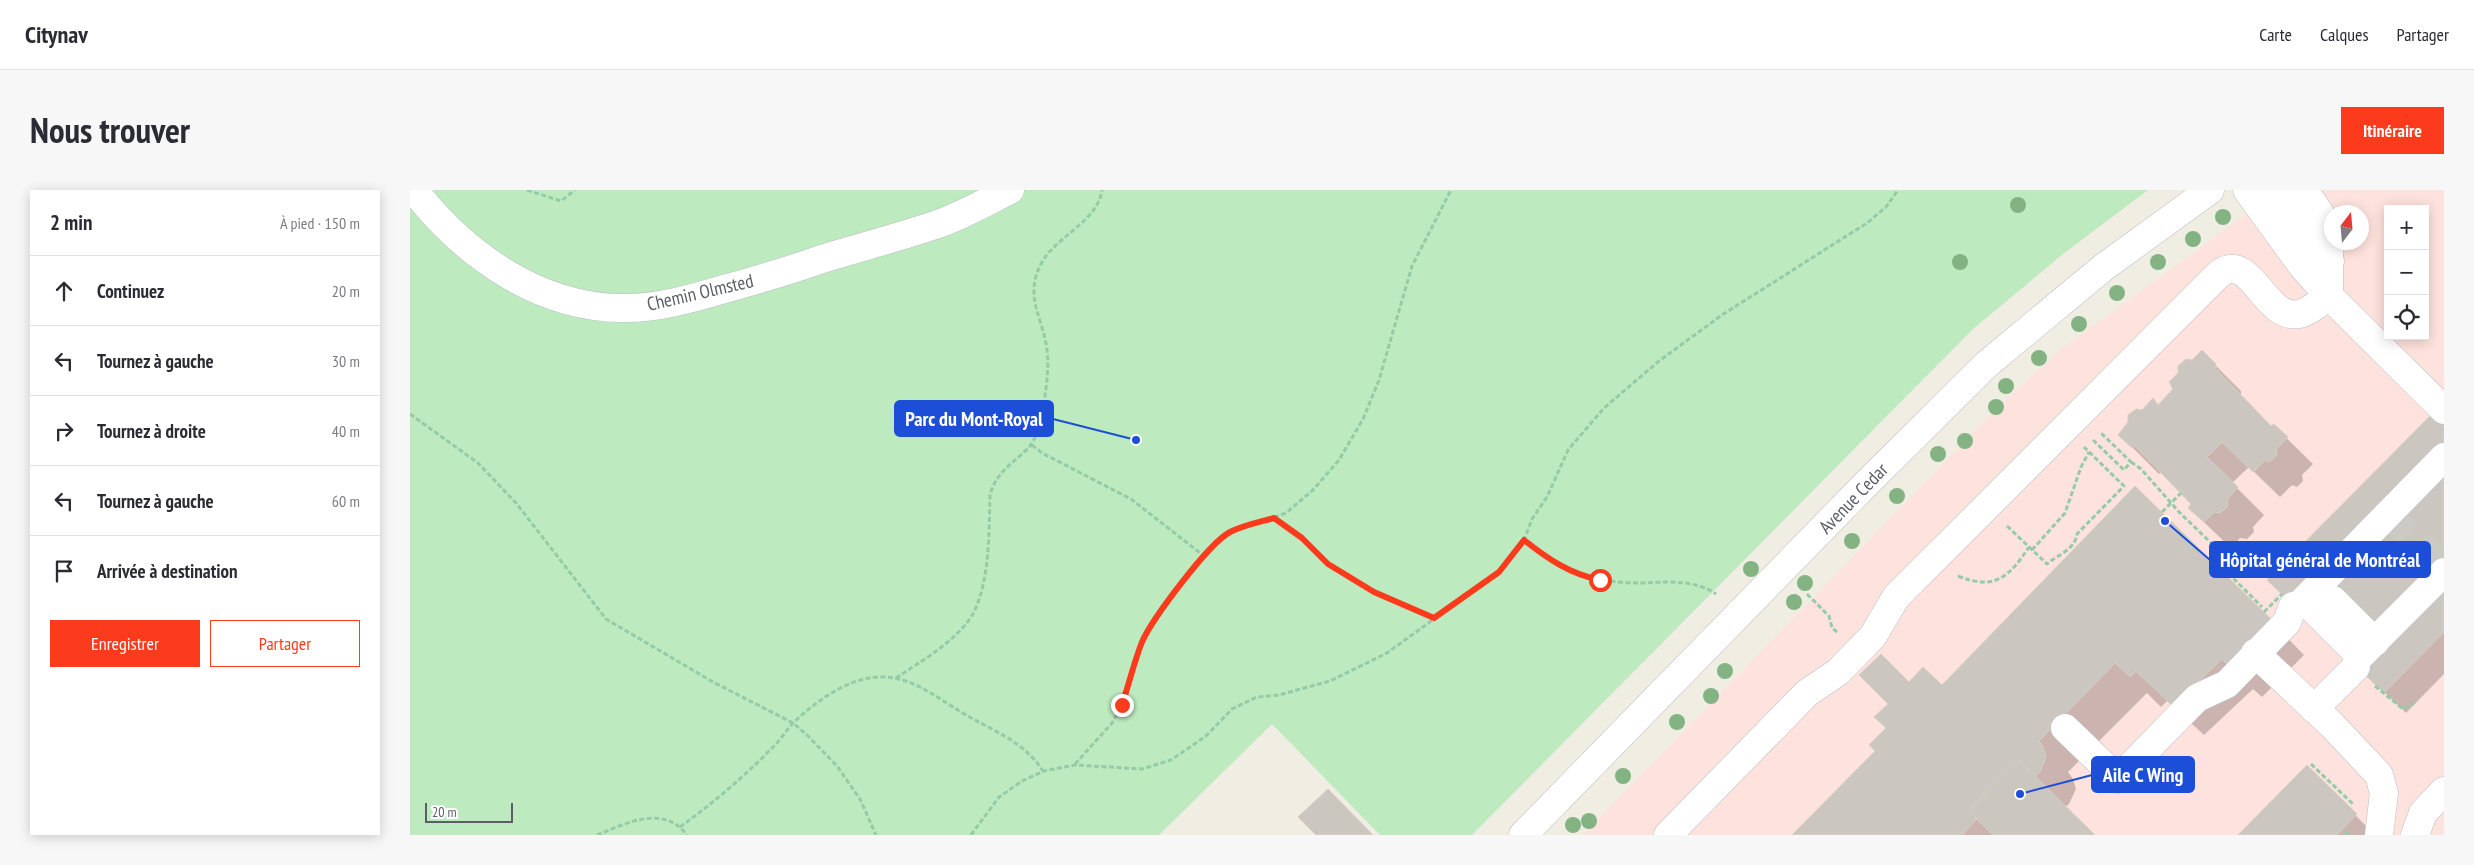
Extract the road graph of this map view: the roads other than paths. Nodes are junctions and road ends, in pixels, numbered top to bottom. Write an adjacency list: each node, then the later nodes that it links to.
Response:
1 (414, 190): 2 (street, Chemin Olmsted)
2 (1010, 190)
3 (2210, 190): 21 (street, Avenue Cedar)
4 (2247, 190): 8 (street)
5 (2278, 190): 7 (street)
6 (2304, 190): 7 (street)
7 (2330, 261): 8 (street)
8 (2329, 296): 9 (street); 22 (street)
9 (2442, 408)
10 (2444, 457): 14 (street)
11 (2444, 572): 14 (street)
12 (2333, 600): 14 (street)
13 (2281, 604): 15 (street)
14 (2375, 642)
15 (2255, 654): 17 (street); 18 (street)
16 (2363, 674): 17 (street)
17 (2314, 709): 20 (street)
18 (2065, 728)
19 (2444, 791): 23 (street)
20 (2367, 830)
21 (1524, 835)
22 (1668, 835)
23 (2415, 835)

